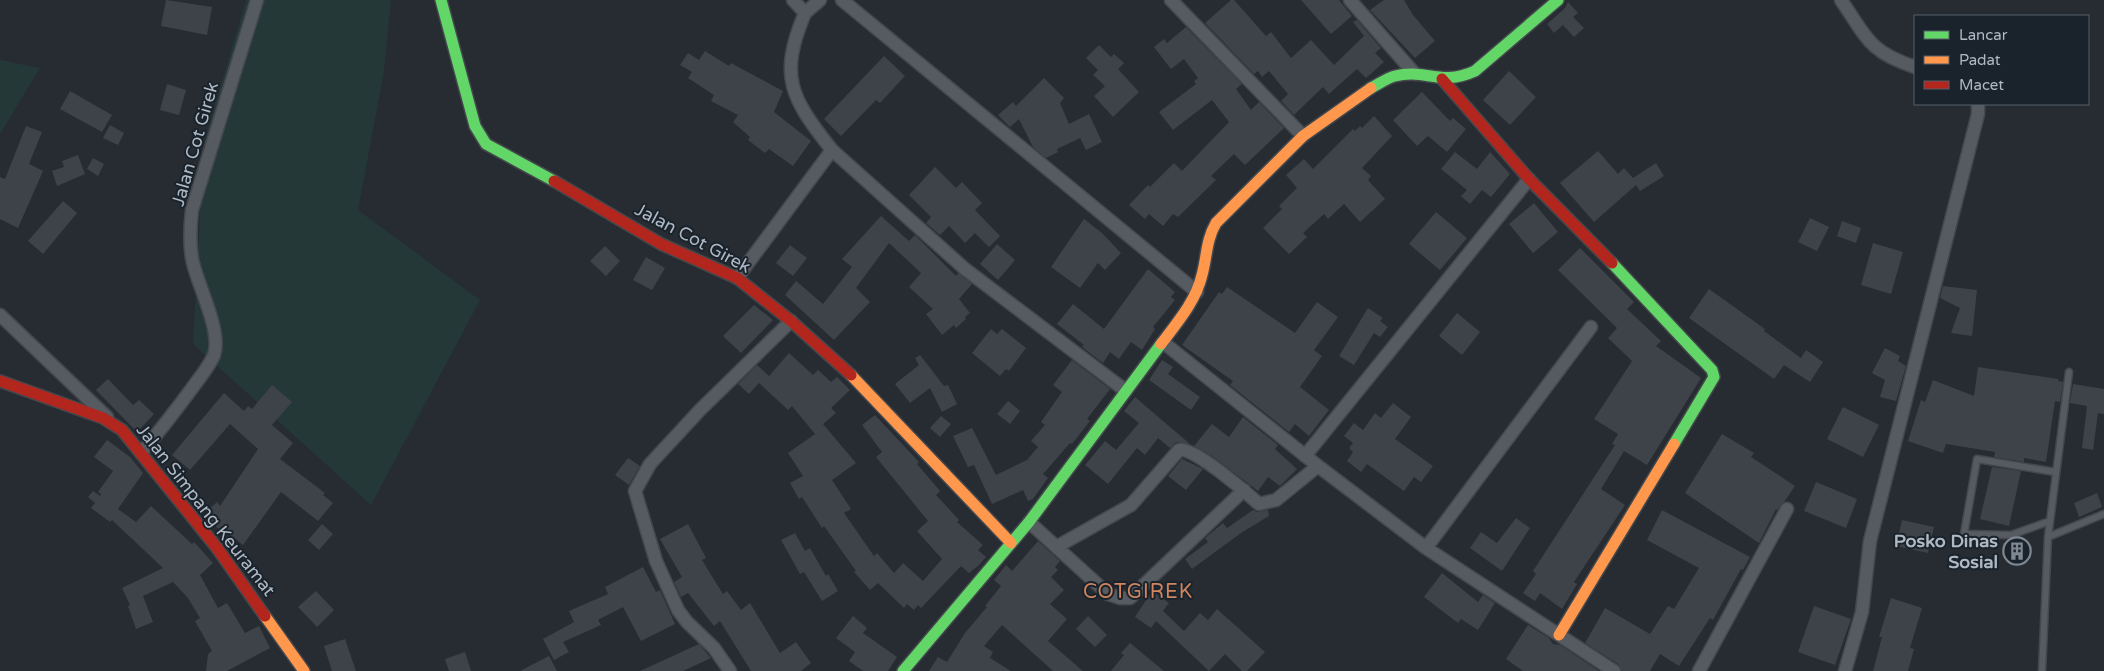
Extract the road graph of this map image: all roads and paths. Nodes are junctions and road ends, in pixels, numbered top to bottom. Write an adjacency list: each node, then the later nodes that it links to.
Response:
1 (257, 0): 28 (street, Jalan Cot Girek)
2 (441, 0): 18 (street, Jalan Cot Girek)
3 (792, 0): 10 (street)
4 (820, 0): 10 (street)
5 (842, 0): 19 (street)
6 (1171, 0): 15 (street)
7 (1350, 0): 12 (street)
8 (1558, 0): 13 (street)
9 (1841, 0): 11 (street)
10 (806, 13): 16 (street)
11 (1914, 67)
12 (1415, 74): 13 (street); 15 (street)
13 (1442, 79): 17 (street)
14 (1978, 105): 47 (street)
15 (1303, 136): 19 (street)
16 (832, 150): 18 (street); 26 (street)
17 (1530, 179): 29 (street); 41 (street)
18 (737, 278): 21 (street, Jalan Cot Girek)
19 (1197, 292): 23 (street)
20 (0, 315): 27 (street)
21 (791, 320): 38 (street, Jalan Cot Girek); 43 (street)
22 (1591, 327): 40 (street)
23 (1164, 342): 26 (street); 29 (street)
24 (2069, 372): 31 (lane)
25 (0, 381): 27 (street, Jalan Simpang Keuramat)
26 (1126, 391): 36 (street)
27 (114, 424): 28 (street, Jalan Simpang Keuramat)
28 (141, 453): 42 (street, Jalan Simpang Keuramat)
29 (1305, 456): 30 (street)
30 (1318, 466): 32 (street); 40 (street)
31 (2055, 472): 35 (lane); 35 (lane)
32 (1244, 490): 39 (street); 39 (street)
33 (1787, 509): 46 (street)
34 (2104, 514): 37 (lane)
35 (2050, 521): 37 (lane)
36 (1029, 522): 38 (street); 39 (street)
37 (2048, 537): 48 (lane)
38 (1011, 543): 44 (street)
39 (1058, 546)
40 (1426, 548): 41 (street)
41 (1559, 635): 45 (street)
42 (304, 671)
43 (730, 671)
44 (903, 671)
45 (1614, 671)
46 (1700, 671)
47 (1845, 671)
48 (2042, 671)

